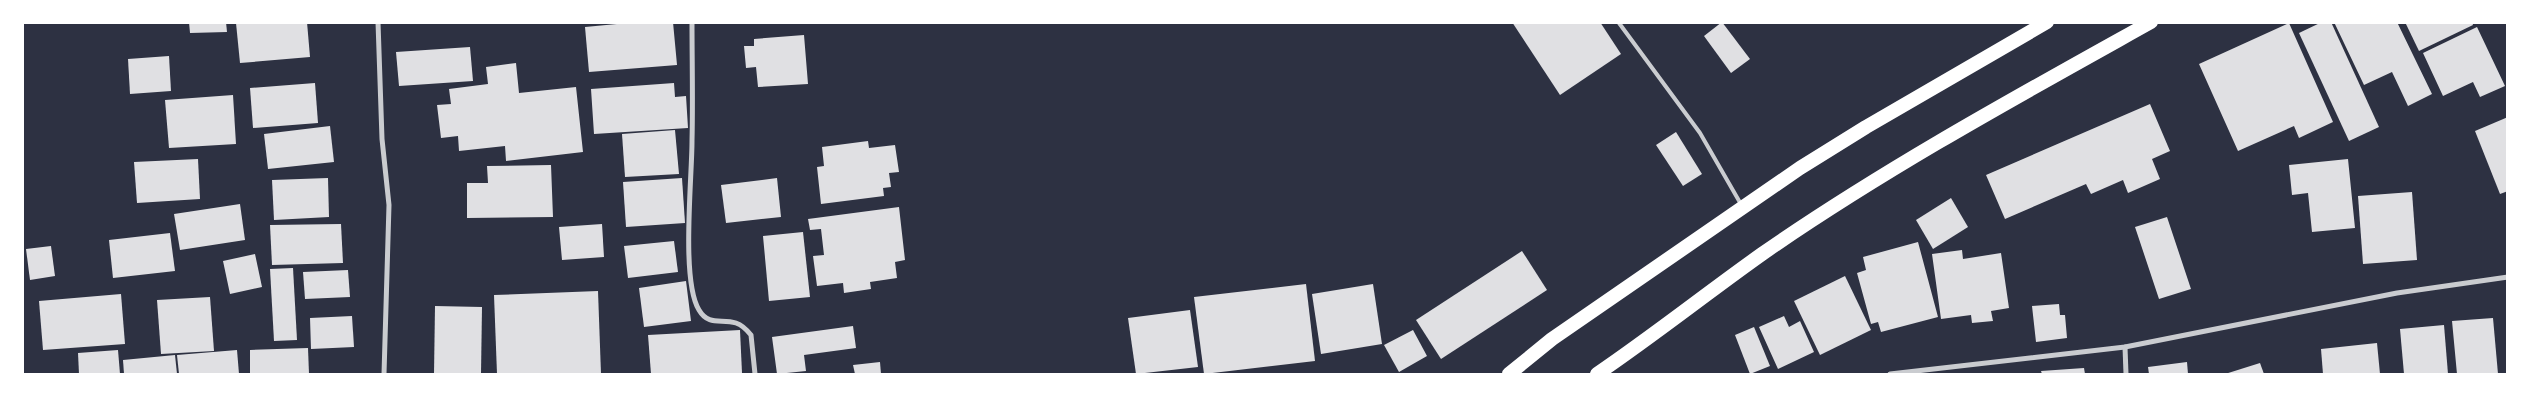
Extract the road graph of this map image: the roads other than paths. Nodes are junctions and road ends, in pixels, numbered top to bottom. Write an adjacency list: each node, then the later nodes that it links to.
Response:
1 (378, 22): 9 (street)
2 (692, 22): 10 (street)
3 (2047, 22): 6 (highway)
4 (2152, 22): 12 (highway)
5 (1619, 23): 6 (lane)
6 (1743, 208): 11 (highway)
7 (2508, 277): 8 (street)
8 (2125, 347): 13 (street); 14 (street)
9 (384, 374)
10 (754, 374)
11 (1510, 374)
12 (1597, 374)
13 (1890, 374)
14 (2126, 374)

